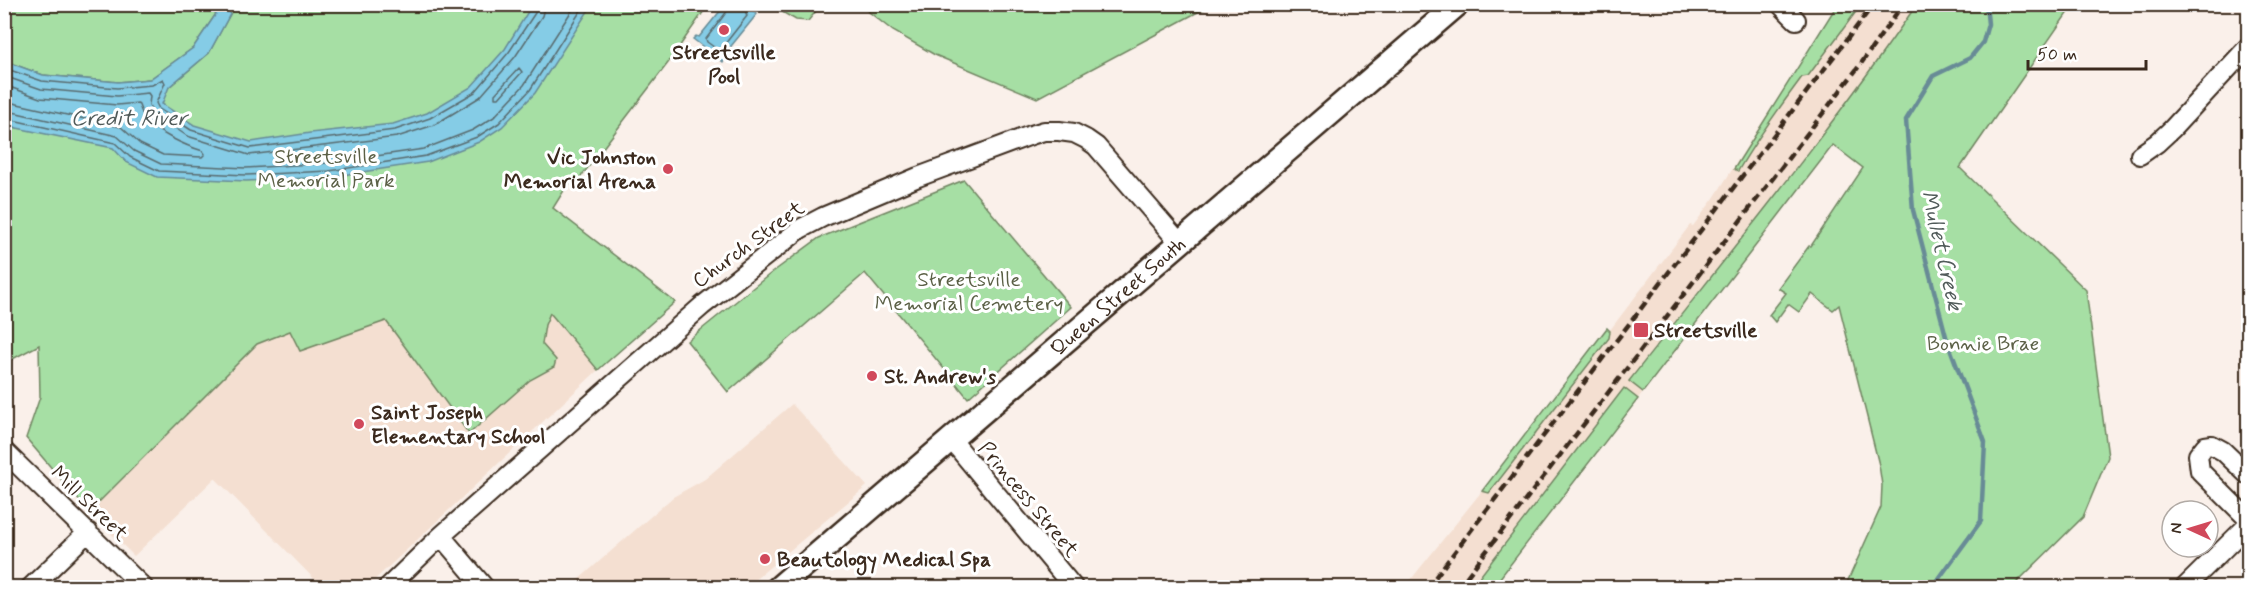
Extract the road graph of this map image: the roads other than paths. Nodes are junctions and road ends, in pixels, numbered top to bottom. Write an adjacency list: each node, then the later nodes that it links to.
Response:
1 (1458, 4): 6 (main road, Queen Street South)
2 (1780, 4): 3 (street)
3 (1796, 20)
4 (2248, 47): 5 (street)
5 (2140, 155)
6 (1179, 242): 7 (main road, Queen Street South); 13 (street, Church Street)
7 (950, 438): 18 (main road, Queen Street South); 19 (street, Princess Street)
8 (4, 451): 12 (street, Mill Street)
9 (2248, 476): 10 (street)
10 (2248, 519)
11 (2248, 525): 20 (street)
12 (88, 532): 14 (street); 15 (street, Mill Street)
13 (441, 536): 16 (street, Church Street); 17 (street)
14 (30, 588)
15 (144, 588)
16 (387, 588)
17 (485, 588)
18 (778, 588)
19 (1074, 588)
20 (2184, 588)

